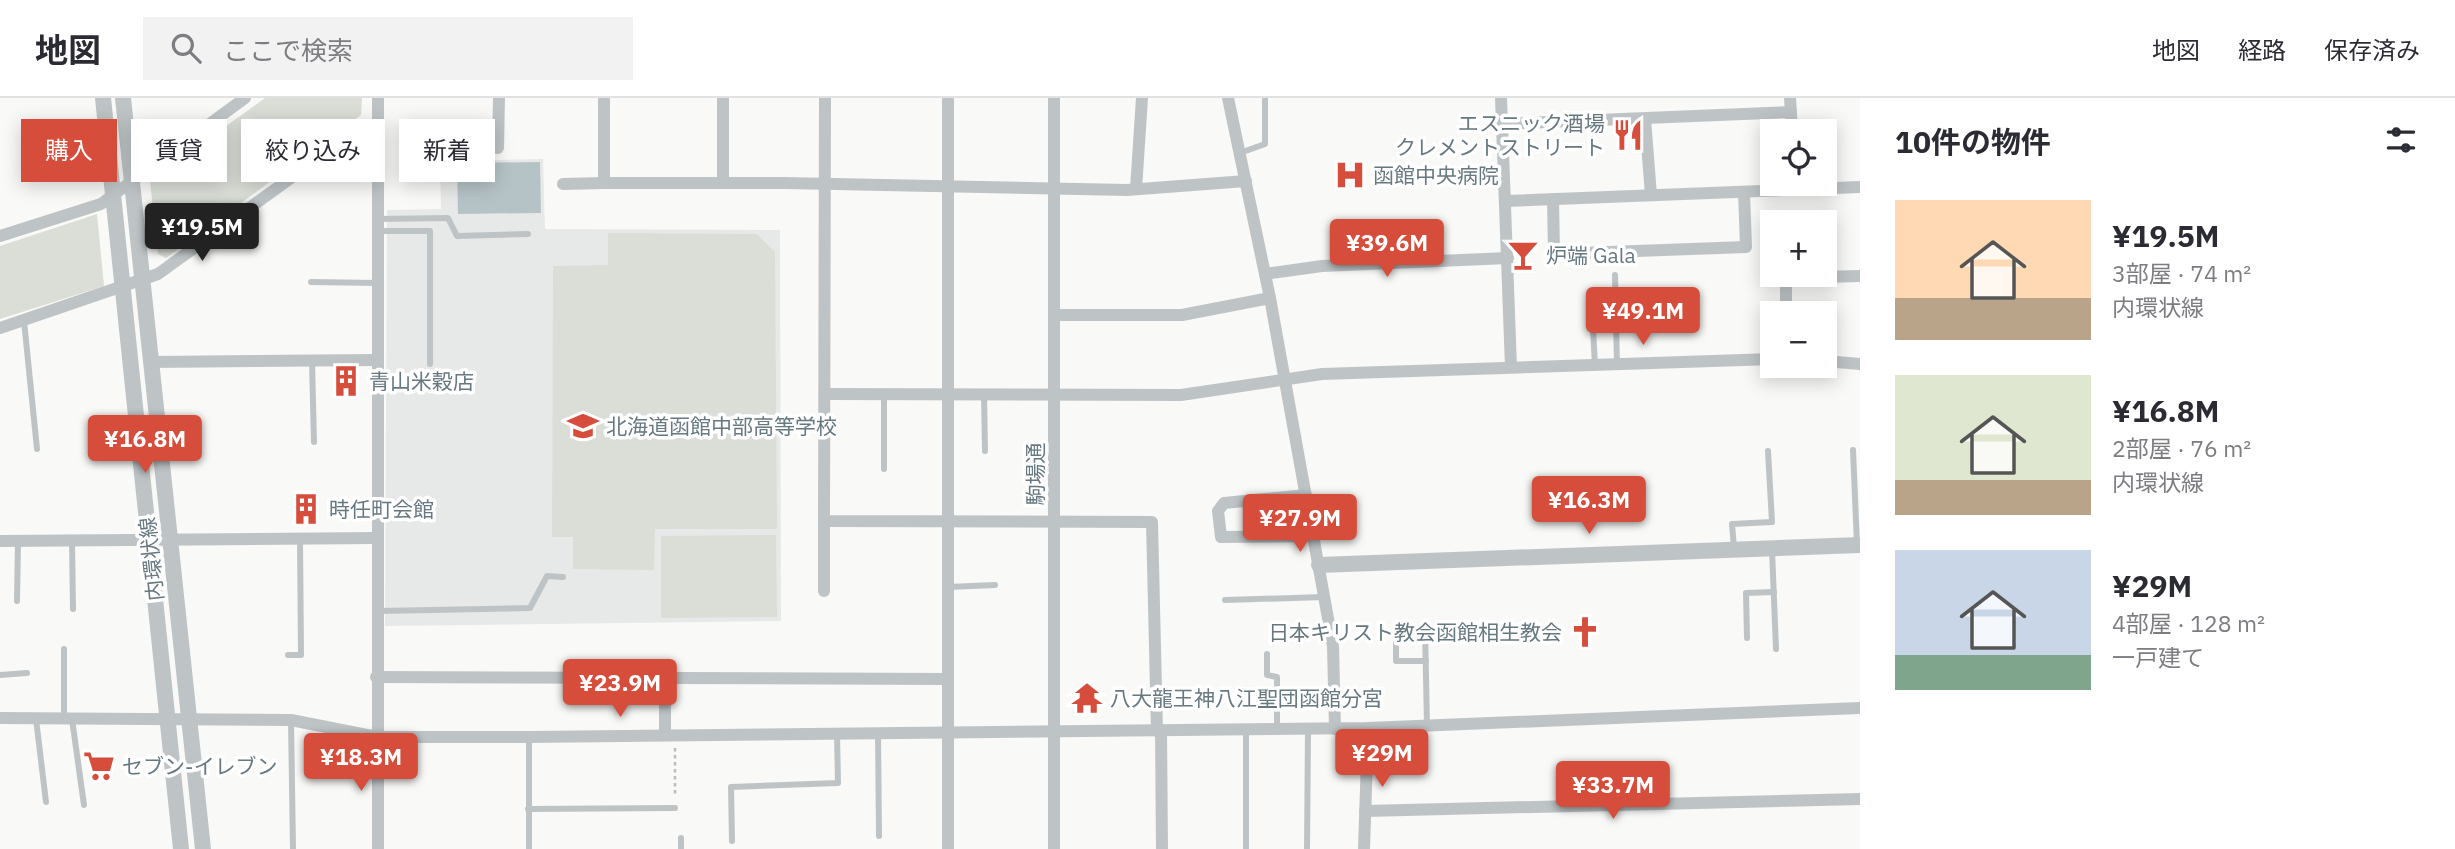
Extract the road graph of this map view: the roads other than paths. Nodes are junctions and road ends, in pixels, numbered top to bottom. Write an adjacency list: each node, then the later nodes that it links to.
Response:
1 (103, 98): 41 (street, 内環状線)
2 (123, 98): 24 (street, 内環状線)
3 (245, 98): 17 (street)
4 (378, 98): 18 (street)
5 (499, 98): 22 (street)
6 (604, 98): 30 (street)
7 (723, 98): 31 (street)
8 (825, 98): 33 (street)
9 (948, 98): 34 (street)
10 (1054, 98): 35 (street, 駒場通)
11 (1142, 98): 38 (street)
12 (1228, 98): 23 (street)
13 (1265, 98): 23 (lane)
14 (1501, 98): 21 (street)
15 (1790, 98): 16 (street)
16 (1791, 112): 19 (street); 20 (street)
17 (216, 119)
18 (378, 119)
19 (1645, 119): 21 (street); 42 (street)
20 (1791, 119)
21 (1502, 124): 44 (street)
22 (498, 148)
23 (1240, 153): 26 (street)
24 (131, 170)
25 (131, 180): 41 (street)
26 (1246, 181): 38 (street); 49 (street)
27 (132, 182): 52 (street, 内環状線)
28 (285, 182): 52 (street)
29 (377, 182): 45 (street)
30 (604, 183): 31 (street); 32 (street)
31 (723, 183): 33 (street)
32 (563, 184)
33 (825, 185): 34 (street); 77 (street)
34 (947, 186): 35 (street); 74 (street)
35 (1054, 187): 38 (street); 59 (street, 駒場通)
36 (1837, 187): 37 (street)
37 (1860, 187)
38 (1136, 189)
39 (1760, 190): 40 (street)
40 (1744, 192): 42 (street); 43 (street)
41 (113, 193): 47 (street); 55 (street, 内環状線)
42 (1651, 195): 43 (street)
43 (1553, 199): 44 (street)
44 (1506, 201): 48 (street)
45 (377, 225): 46 (lane); 54 (street); 67 (lane)
46 (528, 234)
47 (0, 236)
48 (1508, 258): 49 (street); 71 (street)
49 (1265, 274): 56 (street)
50 (1615, 275): 70 (lane)
51 (1860, 276): 57 (street)
52 (143, 282): 55 (street); 65 (street, 内環状線)
53 (311, 282): 54 (lane)
54 (377, 283): 63 (street)
55 (123, 288): 60 (street); 91 (street, 内環状線)
56 (1270, 298): 59 (street); 72 (street)
57 (1786, 301)
58 (1592, 312): 69 (lane)
59 (1054, 314): 76 (street, 駒場通)
60 (24, 321): 61 (street); 79 (lane)
61 (0, 328)
62 (313, 360): 63 (street); 65 (street); 78 (lane)
63 (376, 360): 89 (street)
64 (1760, 360): 70 (street)
65 (151, 362): 92 (street, 内環状線)
66 (1837, 362): 68 (street)
67 (430, 364)
68 (1860, 364)
69 (1595, 365): 70 (street); 71 (street)
70 (1617, 365)
71 (1511, 367): 72 (street)
72 (1283, 377): 76 (street); 84 (street)
73 (884, 393): 74 (street); 77 (street); 83 (lane)
74 (947, 393): 75 (street); 86 (street)
75 (984, 393): 76 (street); 81 (lane)
76 (1053, 393): 87 (street, 駒場通)
77 (825, 394): 85 (street)
78 (314, 442)
79 (37, 449)
80 (1853, 450): 96 (lane)
81 (985, 451)
82 (1768, 451): 98 (lane)
83 (884, 469)
84 (1306, 495): 88 (street); 88 (street)
85 (824, 521): 86 (street); 103 (street)
86 (947, 522): 87 (street); 102 (street)
87 (1054, 522): 135 (street, 駒場通); 138 (street)
88 (1314, 536): 99 (street)
89 (377, 538): 90 (street); 109 (street)
90 (300, 539): 92 (street); 116 (lane)
91 (149, 540): 92 (street); 95 (street); 128 (street, 内環状線)
92 (170, 540): 127 (street, 内環状線)
93 (0, 541): 94 (street)
94 (18, 541): 95 (street); 107 (lane)
95 (72, 541): 108 (lane)
96 (1859, 545): 97 (street)
97 (1772, 548): 98 (street); 104 (lane)
98 (1734, 549): 99 (street)
99 (1319, 565): 105 (street)
100 (563, 576): 109 (lane)
101 (995, 585): 102 (lane)
102 (948, 587): 122 (street)
103 (824, 591)
104 (1774, 592): 112 (lane); 114 (lane)
105 (1325, 597): 106 (lane); 132 (street)
106 (1225, 600)
107 (17, 601)
108 (73, 609)
109 (377, 611): 120 (street)
110 (1396, 628): 117 (lane)
111 (1425, 628): 117 (lane)
112 (1747, 638)
113 (64, 649): 126 (lane)
114 (1776, 649)
115 (1267, 654): 133 (lane)
116 (288, 655)
117 (1426, 661): 130 (lane)
118 (27, 673): 119 (lane)
119 (0, 675)
120 (376, 677): 121 (street); 142 (street)
121 (665, 677): 122 (street); 141 (street)
122 (948, 679): 137 (street)
123 (1860, 708): 130 (street)
124 (0, 718): 125 (street)
125 (36, 719): 126 (street); 145 (lane)
126 (68, 719): 128 (street); 146 (lane)
127 (189, 719): 128 (street); 129 (street); 154 (street, 内環状線)
128 (168, 720): 153 (street, 内環状線)
129 (291, 720): 142 (street); 155 (lane)
130 (1427, 726): 131 (street)
131 (1368, 728): 132 (street); 149 (street)
132 (1335, 729): 134 (street)
133 (1277, 730): 134 (street); 136 (street)
134 (1308, 730): 163 (lane)
135 (1054, 731): 137 (street); 138 (street); 160 (street, 駒場通)
136 (1246, 731): 138 (street); 162 (lane)
137 (948, 732): 139 (street); 159 (street)
138 (1159, 732): 161 (street)
139 (878, 733): 140 (street); 150 (lane)
140 (837, 734): 141 (street); 152 (lane)
141 (670, 735): 143 (street)
142 (377, 737): 143 (street); 156 (street)
143 (528, 737): 148 (lane)
144 (1860, 799): 149 (street)
145 (46, 802)
146 (84, 805)
147 (675, 808): 148 (lane)
148 (528, 809): 157 (lane)
149 (1365, 811): 164 (street)
150 (879, 836)
151 (681, 838): 158 (lane)
152 (732, 841)
153 (181, 849)
154 (203, 849)
155 (293, 849)
156 (377, 849)
157 (529, 849)
158 (681, 849)
159 (948, 849)
160 (1054, 849)
161 (1162, 849)
162 (1246, 849)
163 (1307, 849)
164 (1364, 849)

